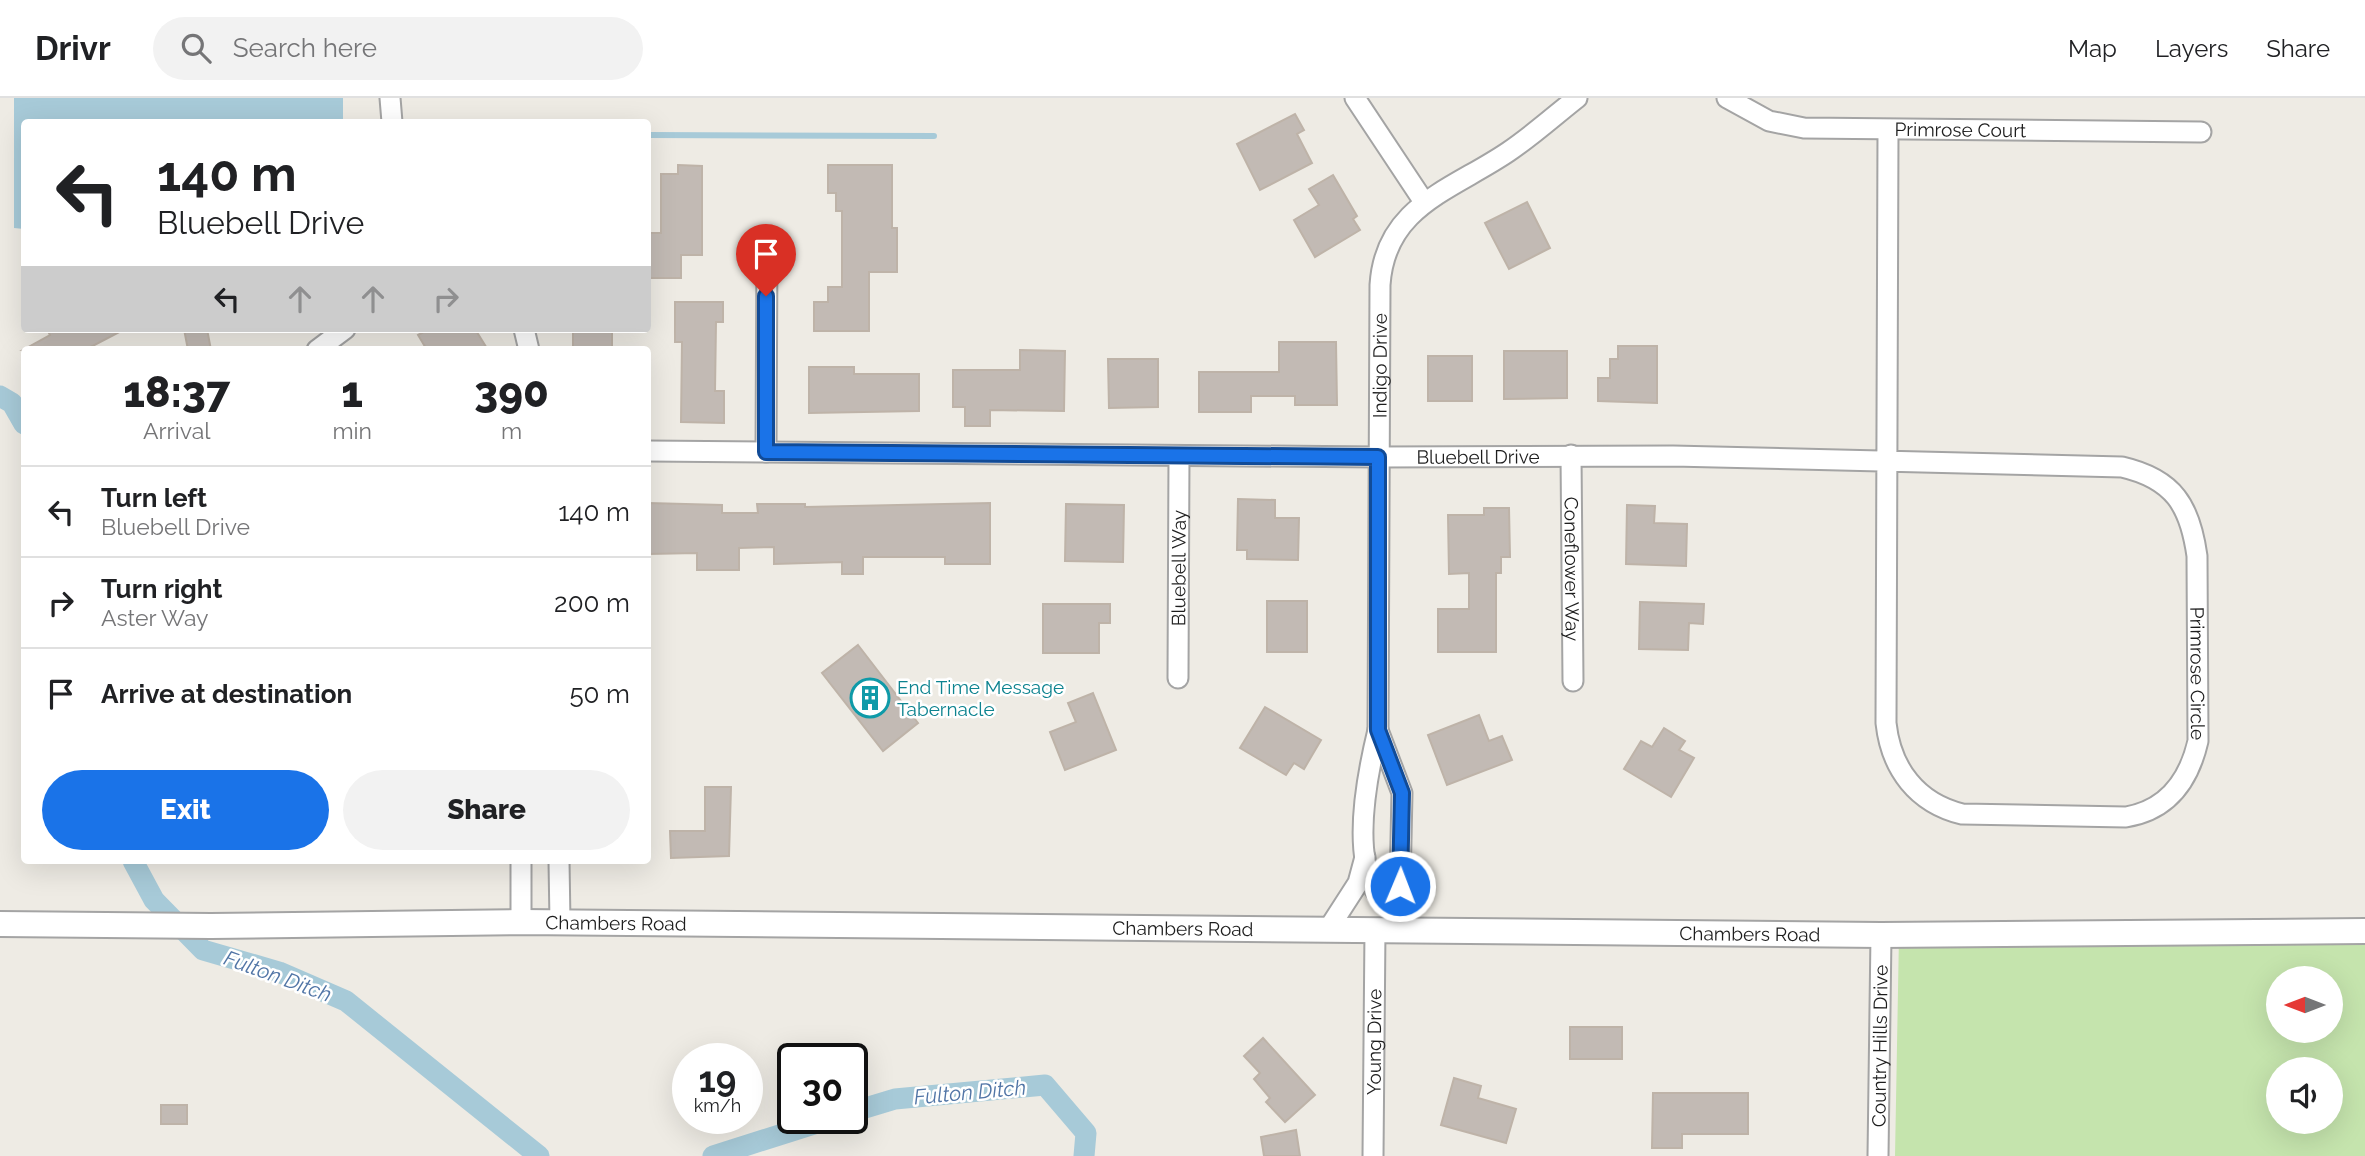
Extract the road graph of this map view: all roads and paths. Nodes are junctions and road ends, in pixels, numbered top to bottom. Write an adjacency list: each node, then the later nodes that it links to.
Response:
1 (390, 98): 5 (street)
2 (1355, 98): 8 (street)
3 (1577, 98): 8 (street, Indigo Drive)
4 (1727, 98): 6 (street, Primrose Court)
5 (392, 119)
6 (1888, 130): 7 (street, Primrose Court); 17 (street, Primrose Circle)
7 (2201, 132)
8 (1424, 202): 16 (street, Indigo Drive)
9 (767, 245): 13 (street)
10 (340, 333): 11 (street)
11 (322, 346)
12 (651, 451): 13 (street, Bluebell Drive)
13 (766, 452): 14 (street, Bluebell Drive)
14 (1179, 456): 16 (street, Bluebell Drive); 18 (street, Bluebell Way)
15 (1572, 456): 16 (street, Bluebell Drive); 17 (street, Bluebell Drive); 19 (street, Coneflower Way)
16 (1378, 457): 20 (street, Indigo Drive)
17 (1887, 462): 17 (street, Primrose Circle)
18 (1178, 678)
19 (1573, 681)
20 (1378, 730): 21 (street, Indigo Drive); 29 (street, Indigo Drive)
21 (1365, 856): 27 (street); 29 (street)
22 (521, 864): 24 (street)
23 (559, 864): 25 (street)
24 (521, 922): 25 (street, Chambers Road); 26 (street, Chambers Road)
25 (560, 922): 27 (street, Chambers Road)
26 (0, 924)
27 (1329, 928): 28 (street, Chambers Road)
28 (1375, 929): 29 (street, Chambers Road); 32 (street, Young Drive)
29 (1407, 929): 31 (street, Chambers Road)
30 (2365, 931): 31 (street, Chambers Road)
31 (1881, 935): 33 (street, Country Hills Drive)
32 (1373, 1156)
33 (1878, 1156)

